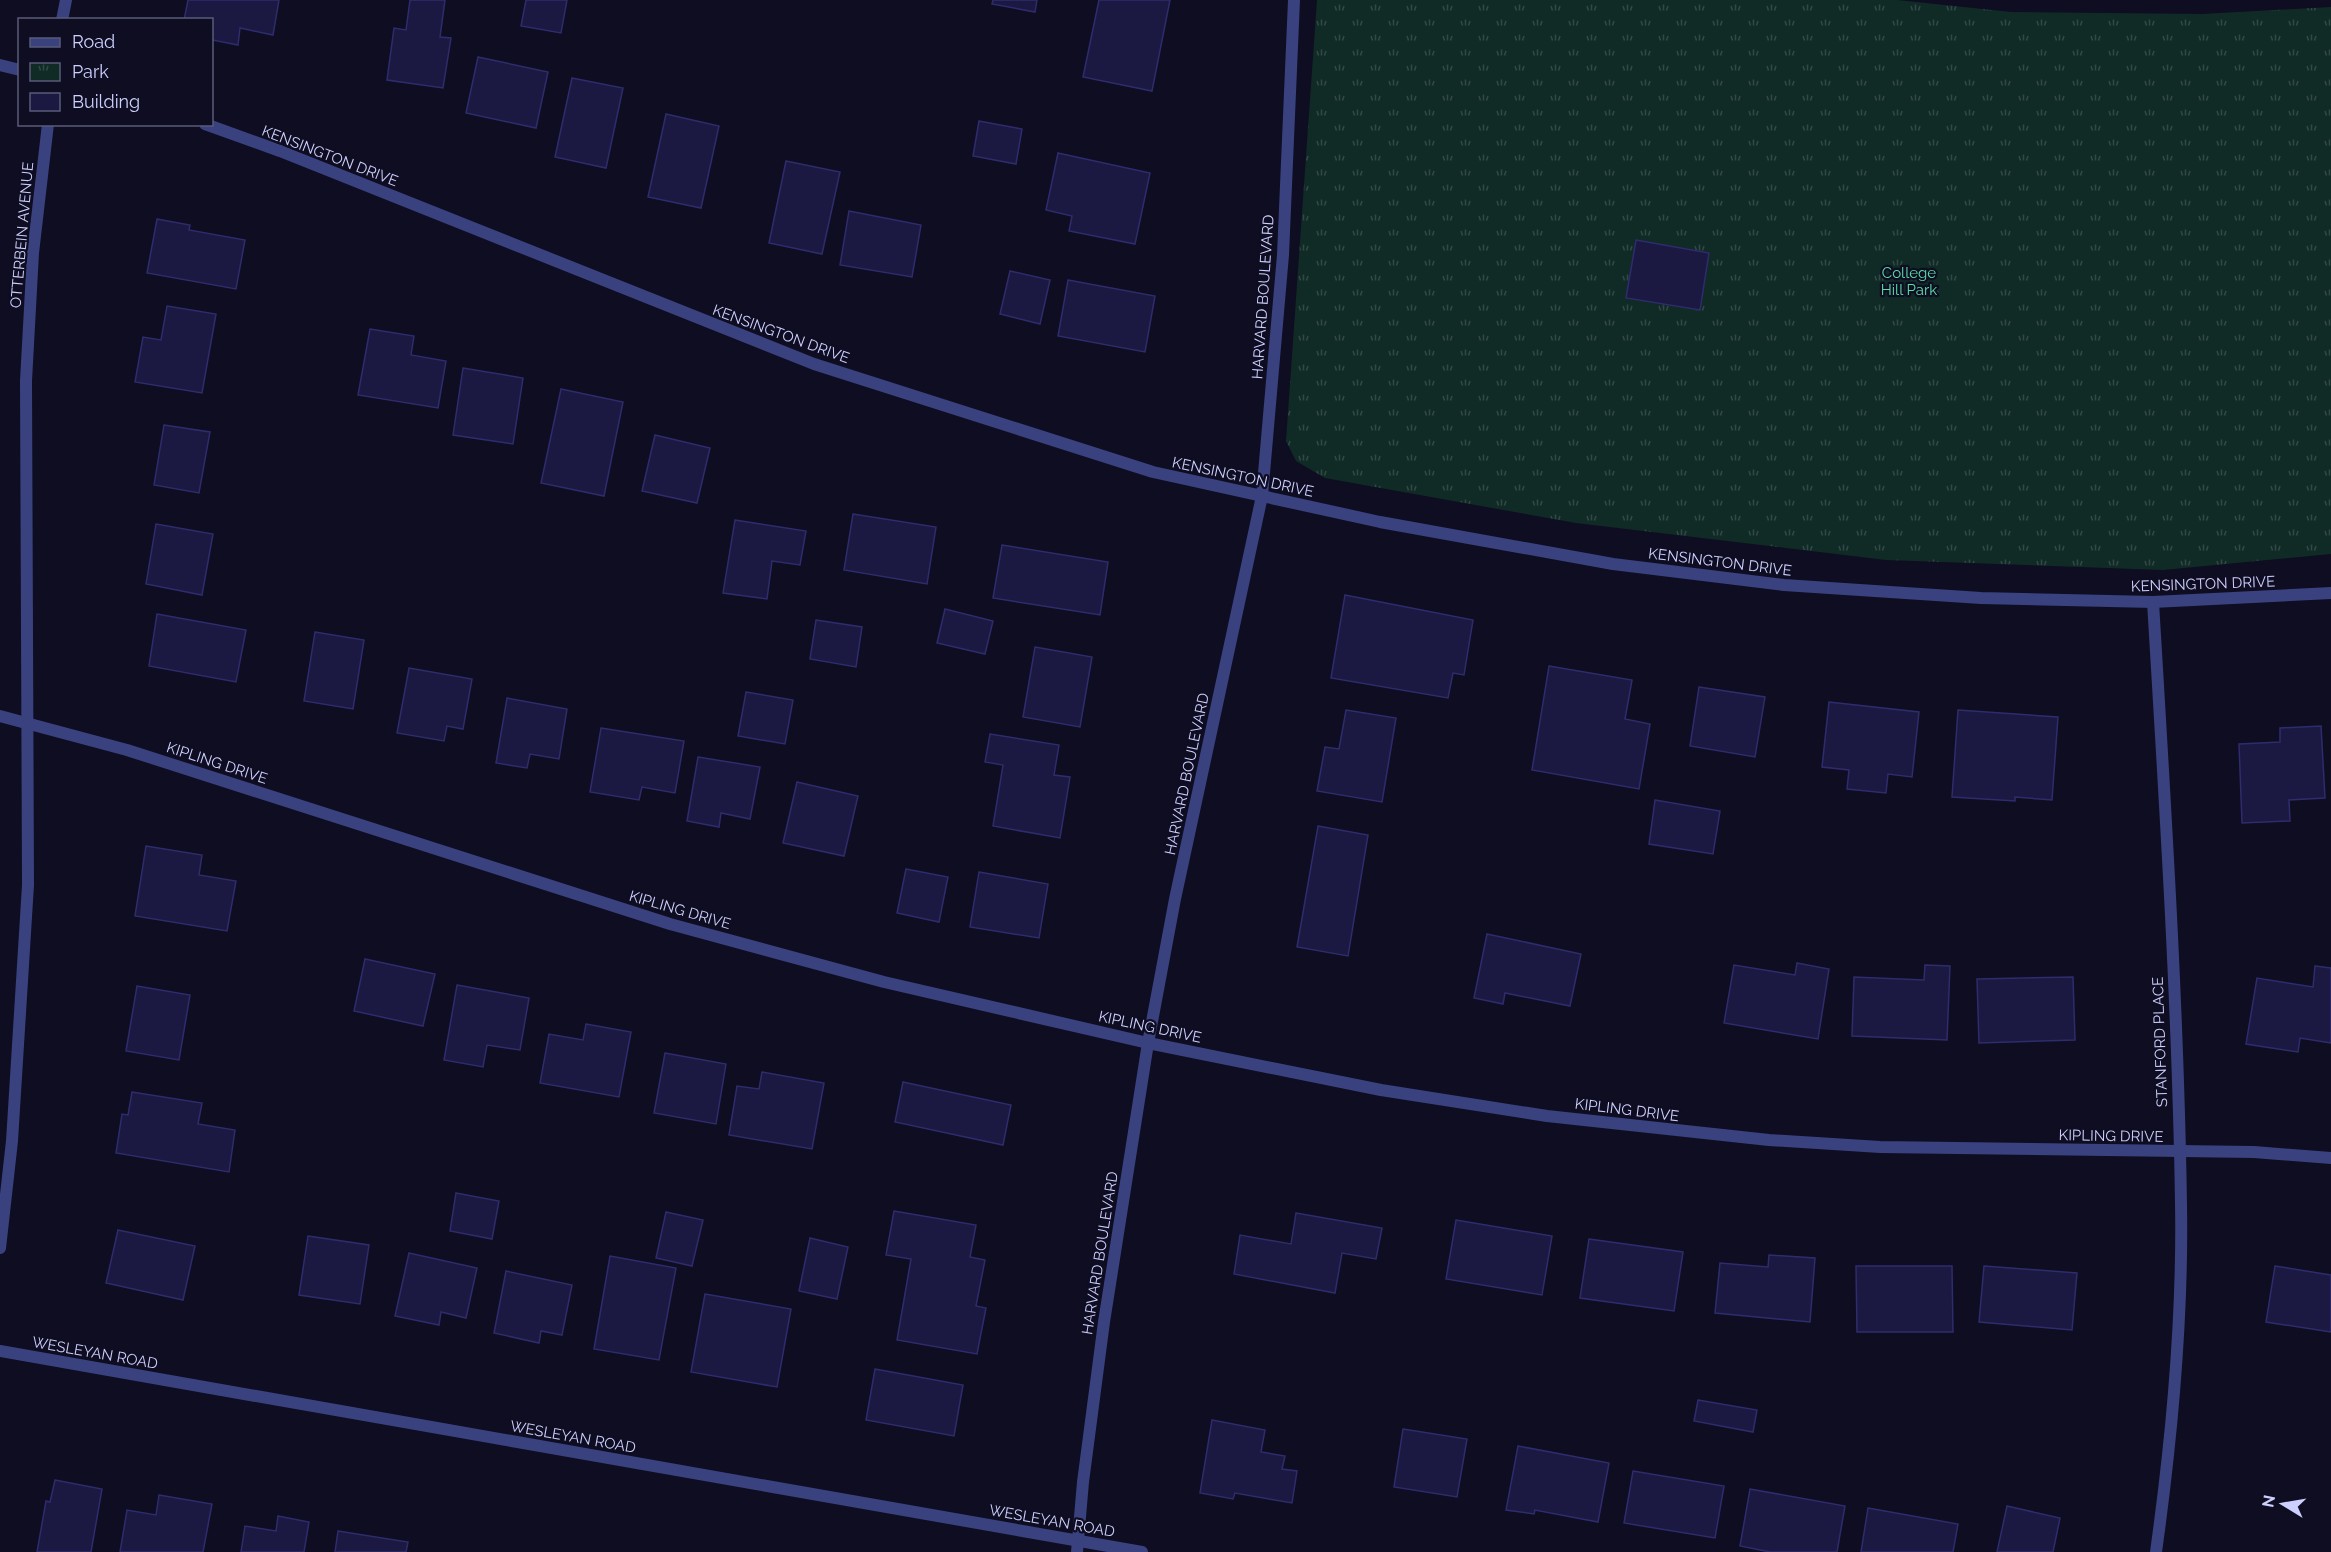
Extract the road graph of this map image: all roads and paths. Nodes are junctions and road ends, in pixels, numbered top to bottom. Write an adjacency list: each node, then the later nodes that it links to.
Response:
1 (66, 0): 3 (street)
2 (1294, 0): 8 (street, HARVARD BOULEVARD)
3 (62, 18)
4 (0, 66): 5 (street)
5 (18, 70)
6 (48, 126): 12 (street, OTTERBEIN AVENUE)
7 (211, 126): 8 (street, KENSINGTON DRIVE)
8 (1262, 496): 10 (street, KENSINGTON DRIVE); 13 (street, HARVARD BOULEVARD)
9 (2331, 593): 10 (street, KENSINGTON DRIVE)
10 (2153, 602): 14 (street, STANFORD PLACE)
11 (0, 716): 12 (street, KIPLING DRIVE)
12 (29, 723): 13 (street, KIPLING DRIVE); 16 (street, OTTERBEIN AVENUE)
13 (1148, 1043): 14 (street, KIPLING DRIVE); 18 (street, HARVARD BOULEVARD)
14 (2179, 1152): 15 (street, KIPLING DRIVE); 20 (street, STANFORD PLACE)
15 (2331, 1158)
16 (0, 1248)
17 (0, 1352): 18 (street, WESLEYAN ROAD)
18 (1078, 1546): 19 (street, WESLEYAN ROAD)
19 (1142, 1552)
20 (2156, 1552)

